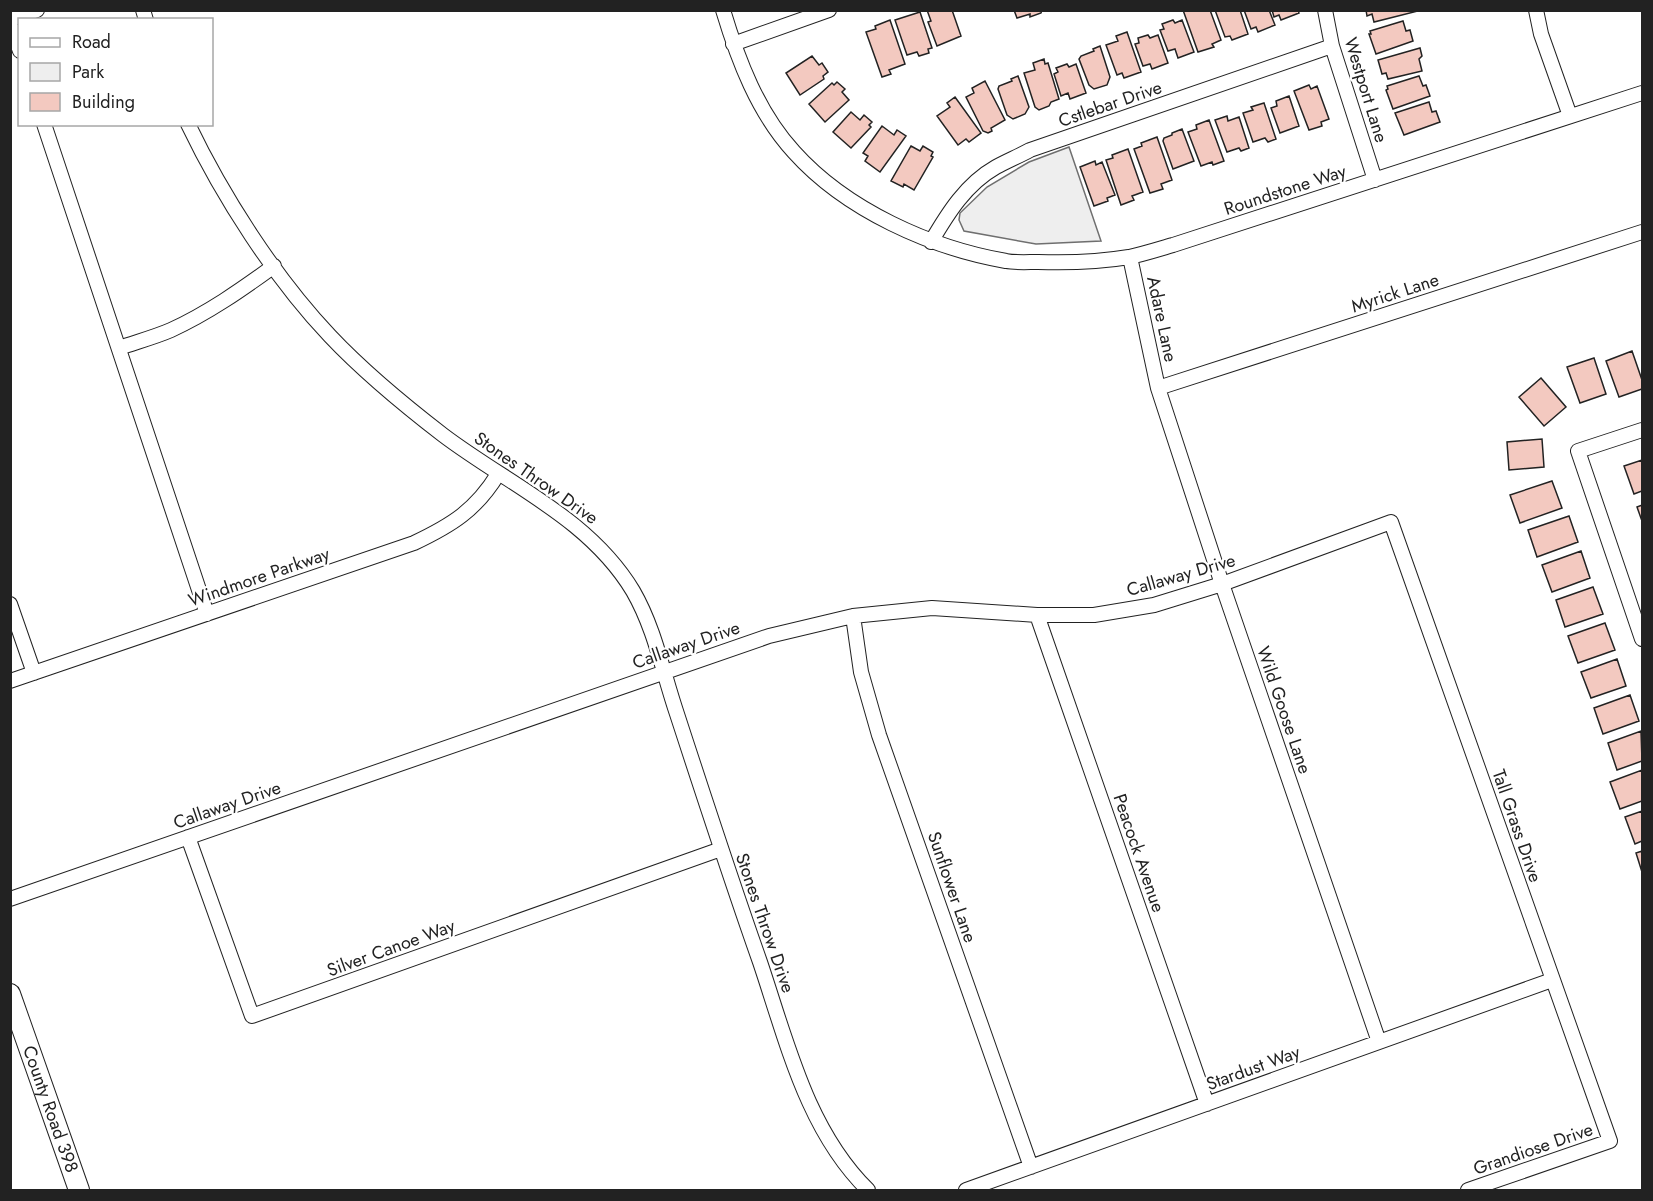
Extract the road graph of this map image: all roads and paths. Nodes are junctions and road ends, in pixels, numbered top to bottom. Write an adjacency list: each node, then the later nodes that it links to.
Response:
1 (37, 10): 6 (street)
2 (723, 10): 8 (street, Roundstone Way)
3 (829, 10): 8 (street)
4 (1324, 10): 10 (street, Westport Lane)
5 (1536, 10): 12 (street)
6 (10, 19)
7 (10, 24): 9 (street)
8 (733, 44): 17 (street, Roundstone Way)
9 (18, 46)
10 (1332, 46): 15 (street, Westport Lane); 17 (street, Cstlebar Drive)
11 (1642, 93): 12 (street, Roundstone Way)
12 (1570, 116): 15 (street, Roundstone Way)
13 (45, 126): 20 (street)
14 (189, 126): 19 (street, Stones Throw Drive)
15 (1375, 180): 18 (street, Roundstone Way)
16 (1642, 232): 21 (street, Myrick Lane)
17 (931, 242): 18 (street, Roundstone Way)
18 (1130, 257): 21 (street, Adare Lane)
19 (274, 266): 20 (street); 23 (street, Stones Throw Drive)
20 (118, 348): 27 (street)
21 (1158, 388): 25 (street, Wild Goose Lane)
22 (1642, 430): 30 (street)
23 (498, 474): 27 (street, Windmore Parkway); 31 (street, Stones Throw Drive)
24 (1391, 522): 25 (street, Callaway Drive); 37 (street, Tall Grass Drive)
25 (1222, 584): 29 (street, Callaway Drive); 39 (street, Wild Goose Lane)
26 (10, 604): 32 (street)
27 (207, 614): 32 (street, Windmore Parkway)
28 (853, 615): 29 (street, Callaway Drive); 31 (street, Callaway Drive); 42 (street, Sunflower Lane)
29 (1036, 615): 40 (street, Peacock Avenue)
30 (1642, 639)
31 (663, 672): 34 (street, Callaway Drive); 35 (street, Stones Throw Drive)
32 (34, 673): 33 (street, Windmore Parkway)
33 (10, 681)
34 (188, 837): 35 (street, Silver Canoe Way); 36 (street, Callaway Drive)
35 (721, 849): 44 (street, Stones Throw Drive)
36 (10, 899)
37 (1552, 980): 39 (street, Stardust Way); 41 (street, Tall Grass Drive)
38 (10, 994): 43 (street, County Road 398)
39 (1379, 1042): 40 (street, Stardust Way)
40 (1207, 1104): 42 (street, Stardust Way)
41 (1610, 1142): 46 (street, Grandiose Drive)
42 (1031, 1167): 45 (street, Stardust Way)
43 (79, 1191)
44 (868, 1191)
45 (966, 1191)
46 (1468, 1191)

